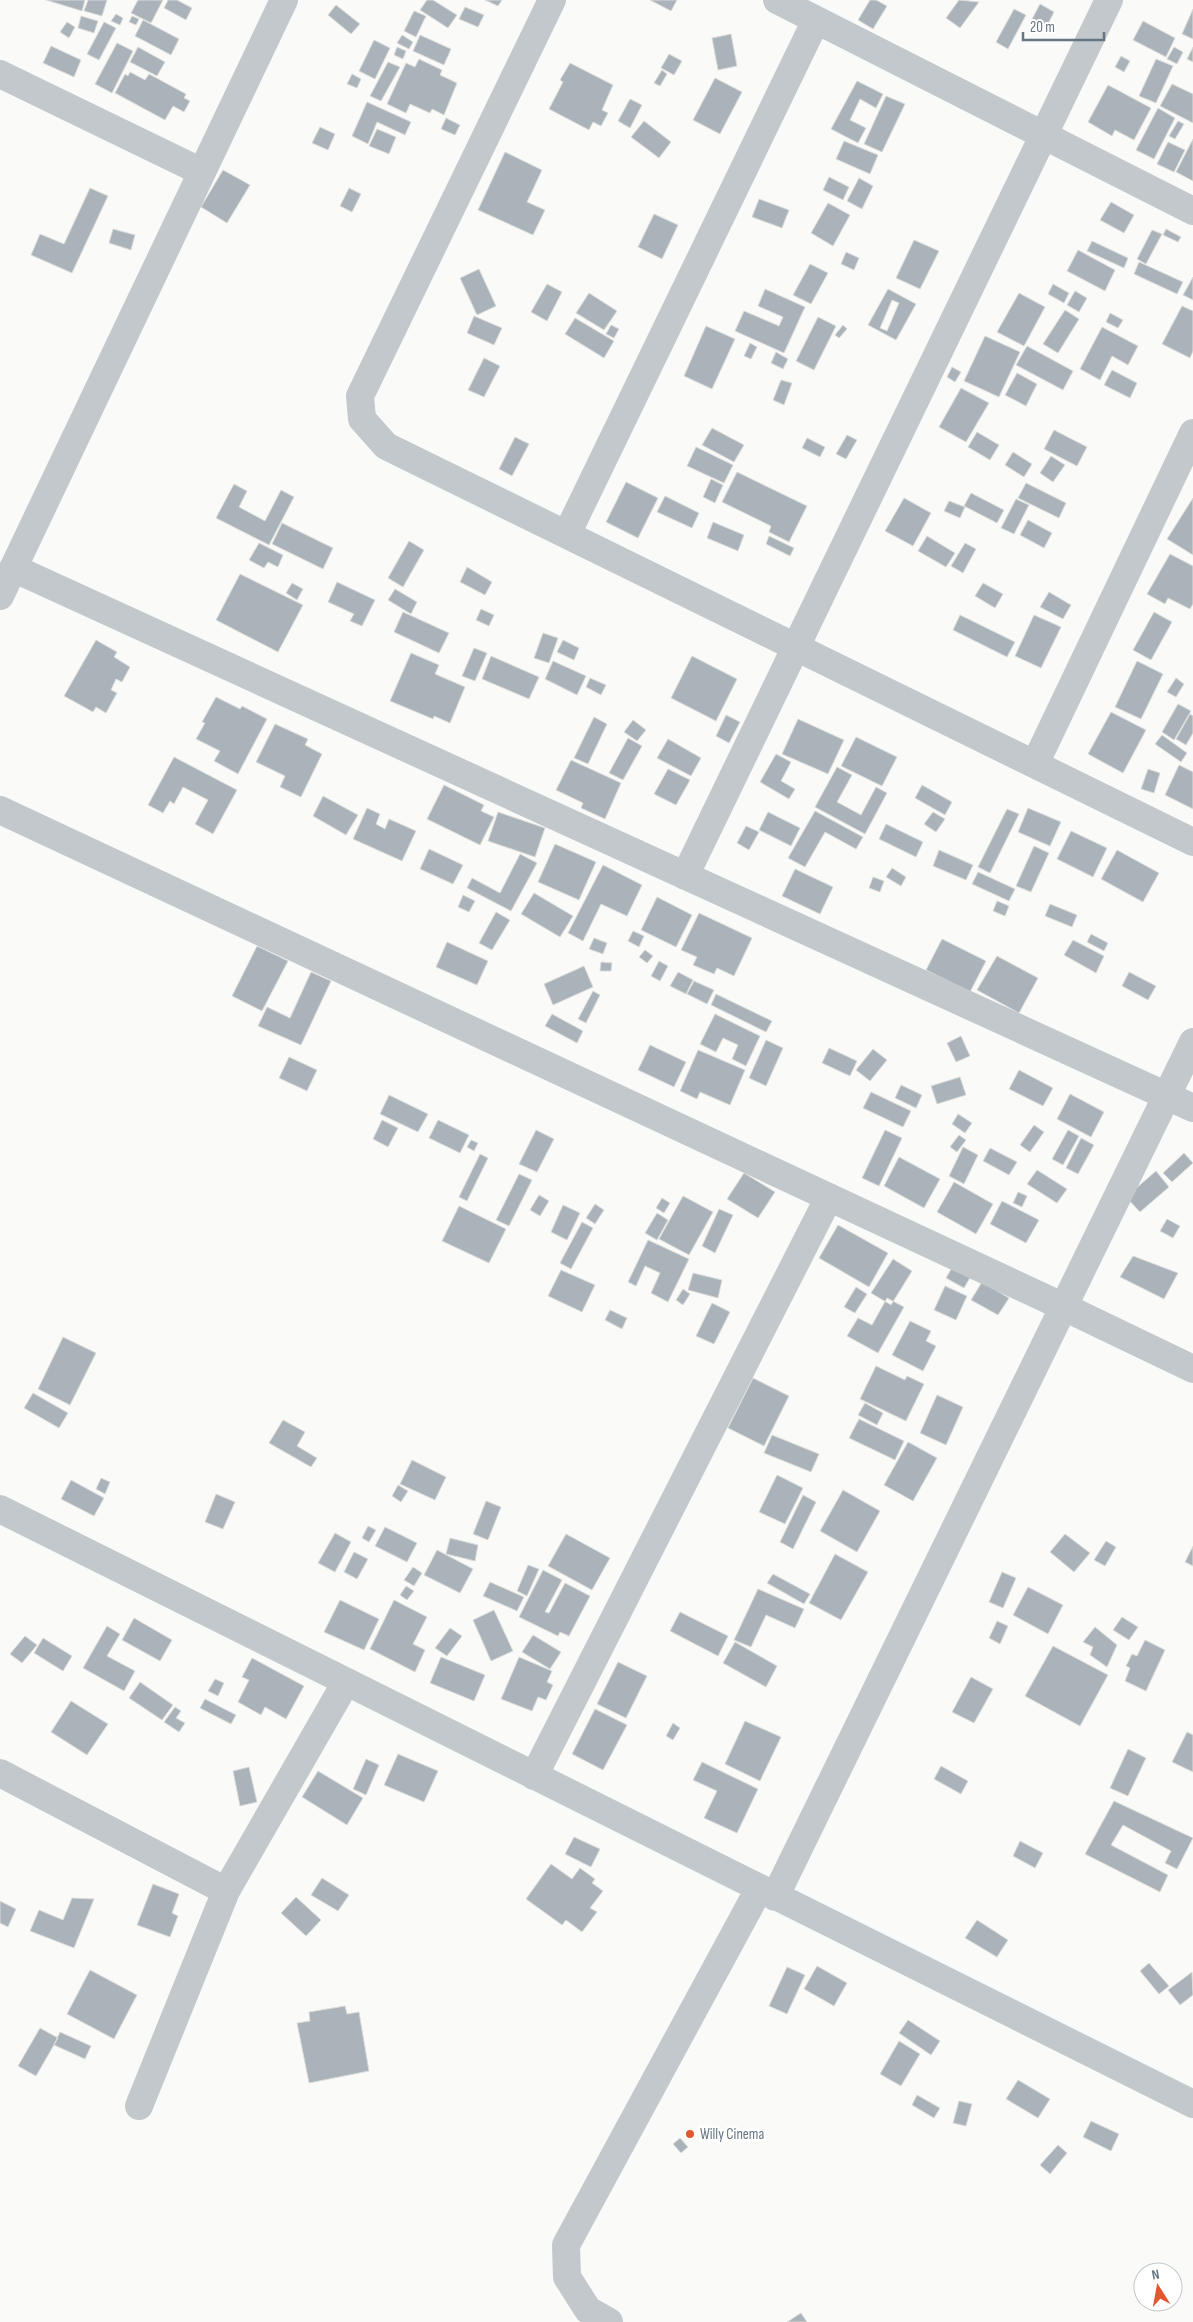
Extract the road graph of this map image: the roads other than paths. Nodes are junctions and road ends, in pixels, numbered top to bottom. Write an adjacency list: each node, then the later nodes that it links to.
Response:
1 (284, 0): 8 (street)
2 (552, 0): 11 (street)
3 (777, 0): 5 (street)
4 (1109, 0): 7 (street)
5 (816, 20): 7 (street); 11 (street)
6 (0, 74): 8 (street)
7 (1044, 135): 9 (street); 14 (street)
8 (202, 172): 12 (street)
9 (1193, 211)
10 (1193, 433): 15 (street)
11 (567, 534): 14 (street)
12 (13, 568): 13 (street); 18 (street)
13 (0, 596)
14 (796, 647): 15 (street); 18 (street)
15 (1035, 764): 17 (street)
16 (0, 810): 22 (street)
17 (1193, 842)
18 (686, 876): 20 (street)
19 (1193, 1042): 20 (street)
20 (1167, 1096): 21 (street); 23 (street)
21 (1193, 1108)
22 (829, 1197): 23 (street); 28 (street)
23 (1064, 1306): 24 (street); 30 (street)
24 (1193, 1370)
25 (0, 1509): 26 (street)
26 (346, 1682): 28 (street); 29 (street)
27 (0, 1773): 29 (street)
28 (534, 1776): 30 (street)
29 (226, 1891): 32 (street)
30 (767, 1893): 31 (street); 33 (street)
31 (1193, 2104)
32 (139, 2106)
33 (609, 2322)

